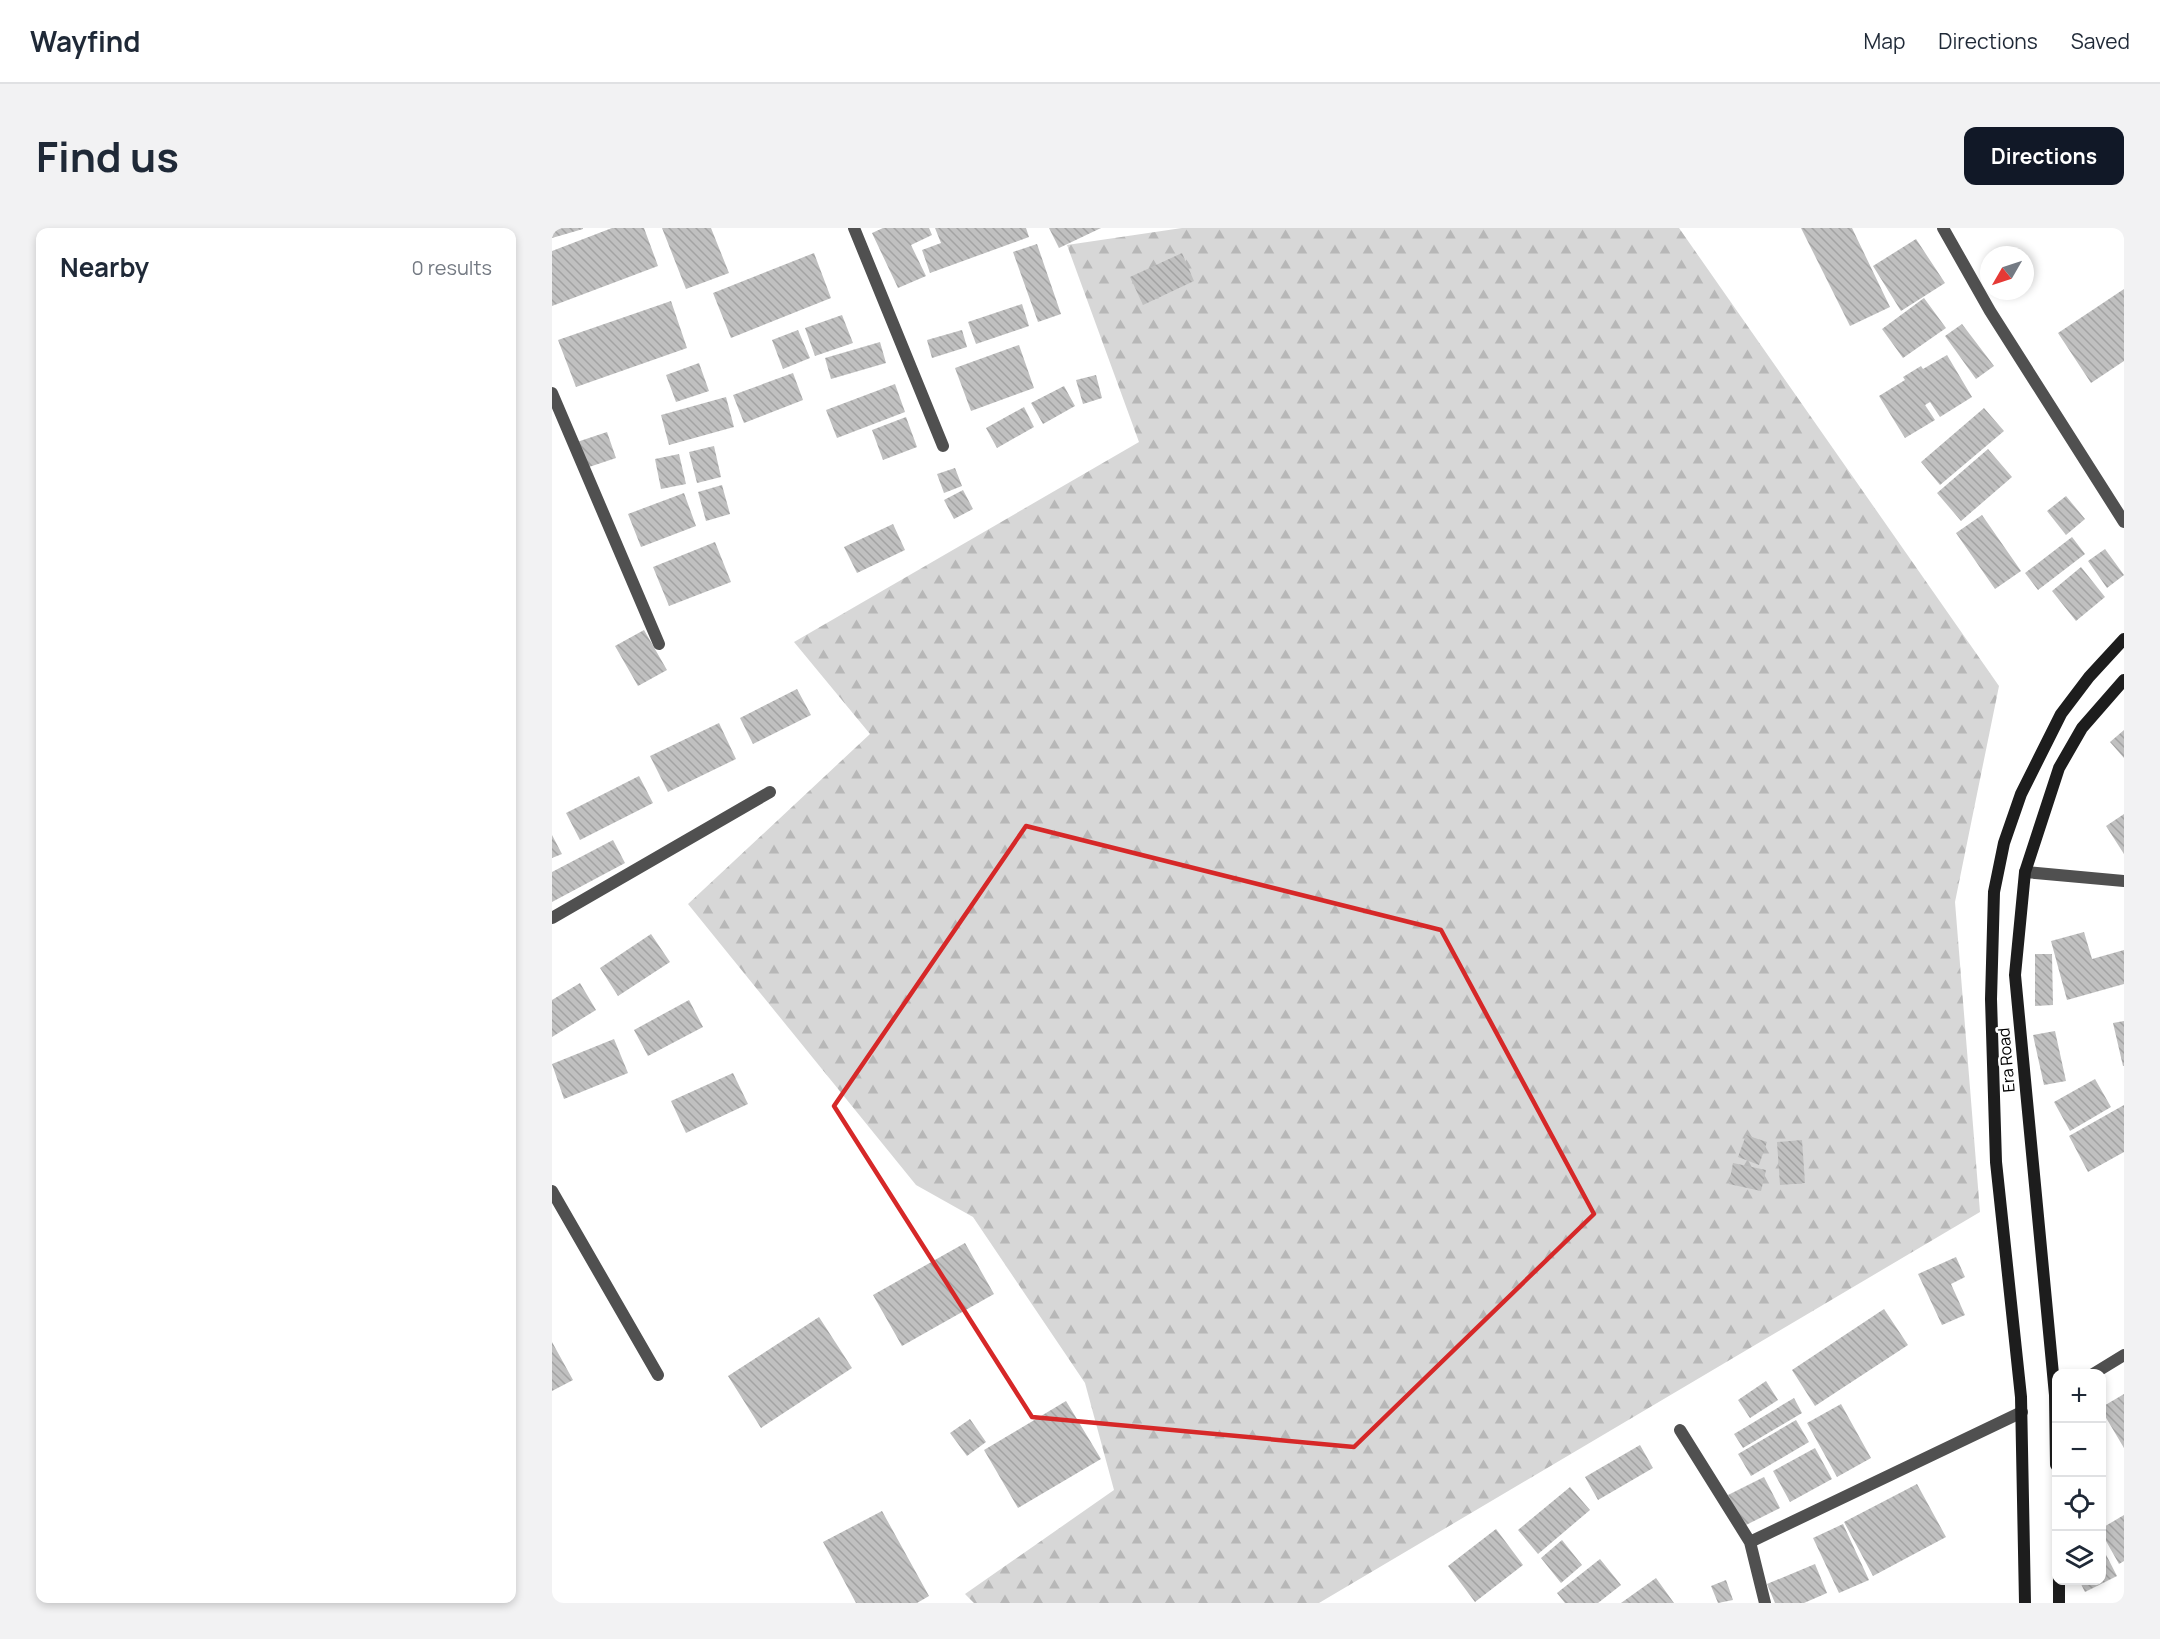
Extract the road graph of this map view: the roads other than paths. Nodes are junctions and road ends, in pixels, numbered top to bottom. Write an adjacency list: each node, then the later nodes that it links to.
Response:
1 (854, 228): 4 (street)
2 (1943, 228): 5 (street)
3 (552, 393): 7 (street)
4 (943, 446)
5 (2124, 522)
6 (2124, 639): 18 (main road)
7 (659, 644)
8 (2124, 680): 10 (main road, Era Road)
9 (770, 792): 12 (street)
10 (2025, 872): 11 (street); 15 (main road, Era Road)
11 (2124, 881)
12 (552, 918)
13 (552, 1191): 17 (street)
14 (2124, 1355): 16 (street)
15 (2053, 1369)
16 (2101, 1369)
17 (658, 1375)
18 (2022, 1412): 20 (street); 23 (main road)
19 (1680, 1430): 20 (street)
20 (1750, 1542): 22 (street)
21 (2059, 1585): 24 (main road)
22 (1765, 1603)
23 (2025, 1603)
24 (2059, 1603)

